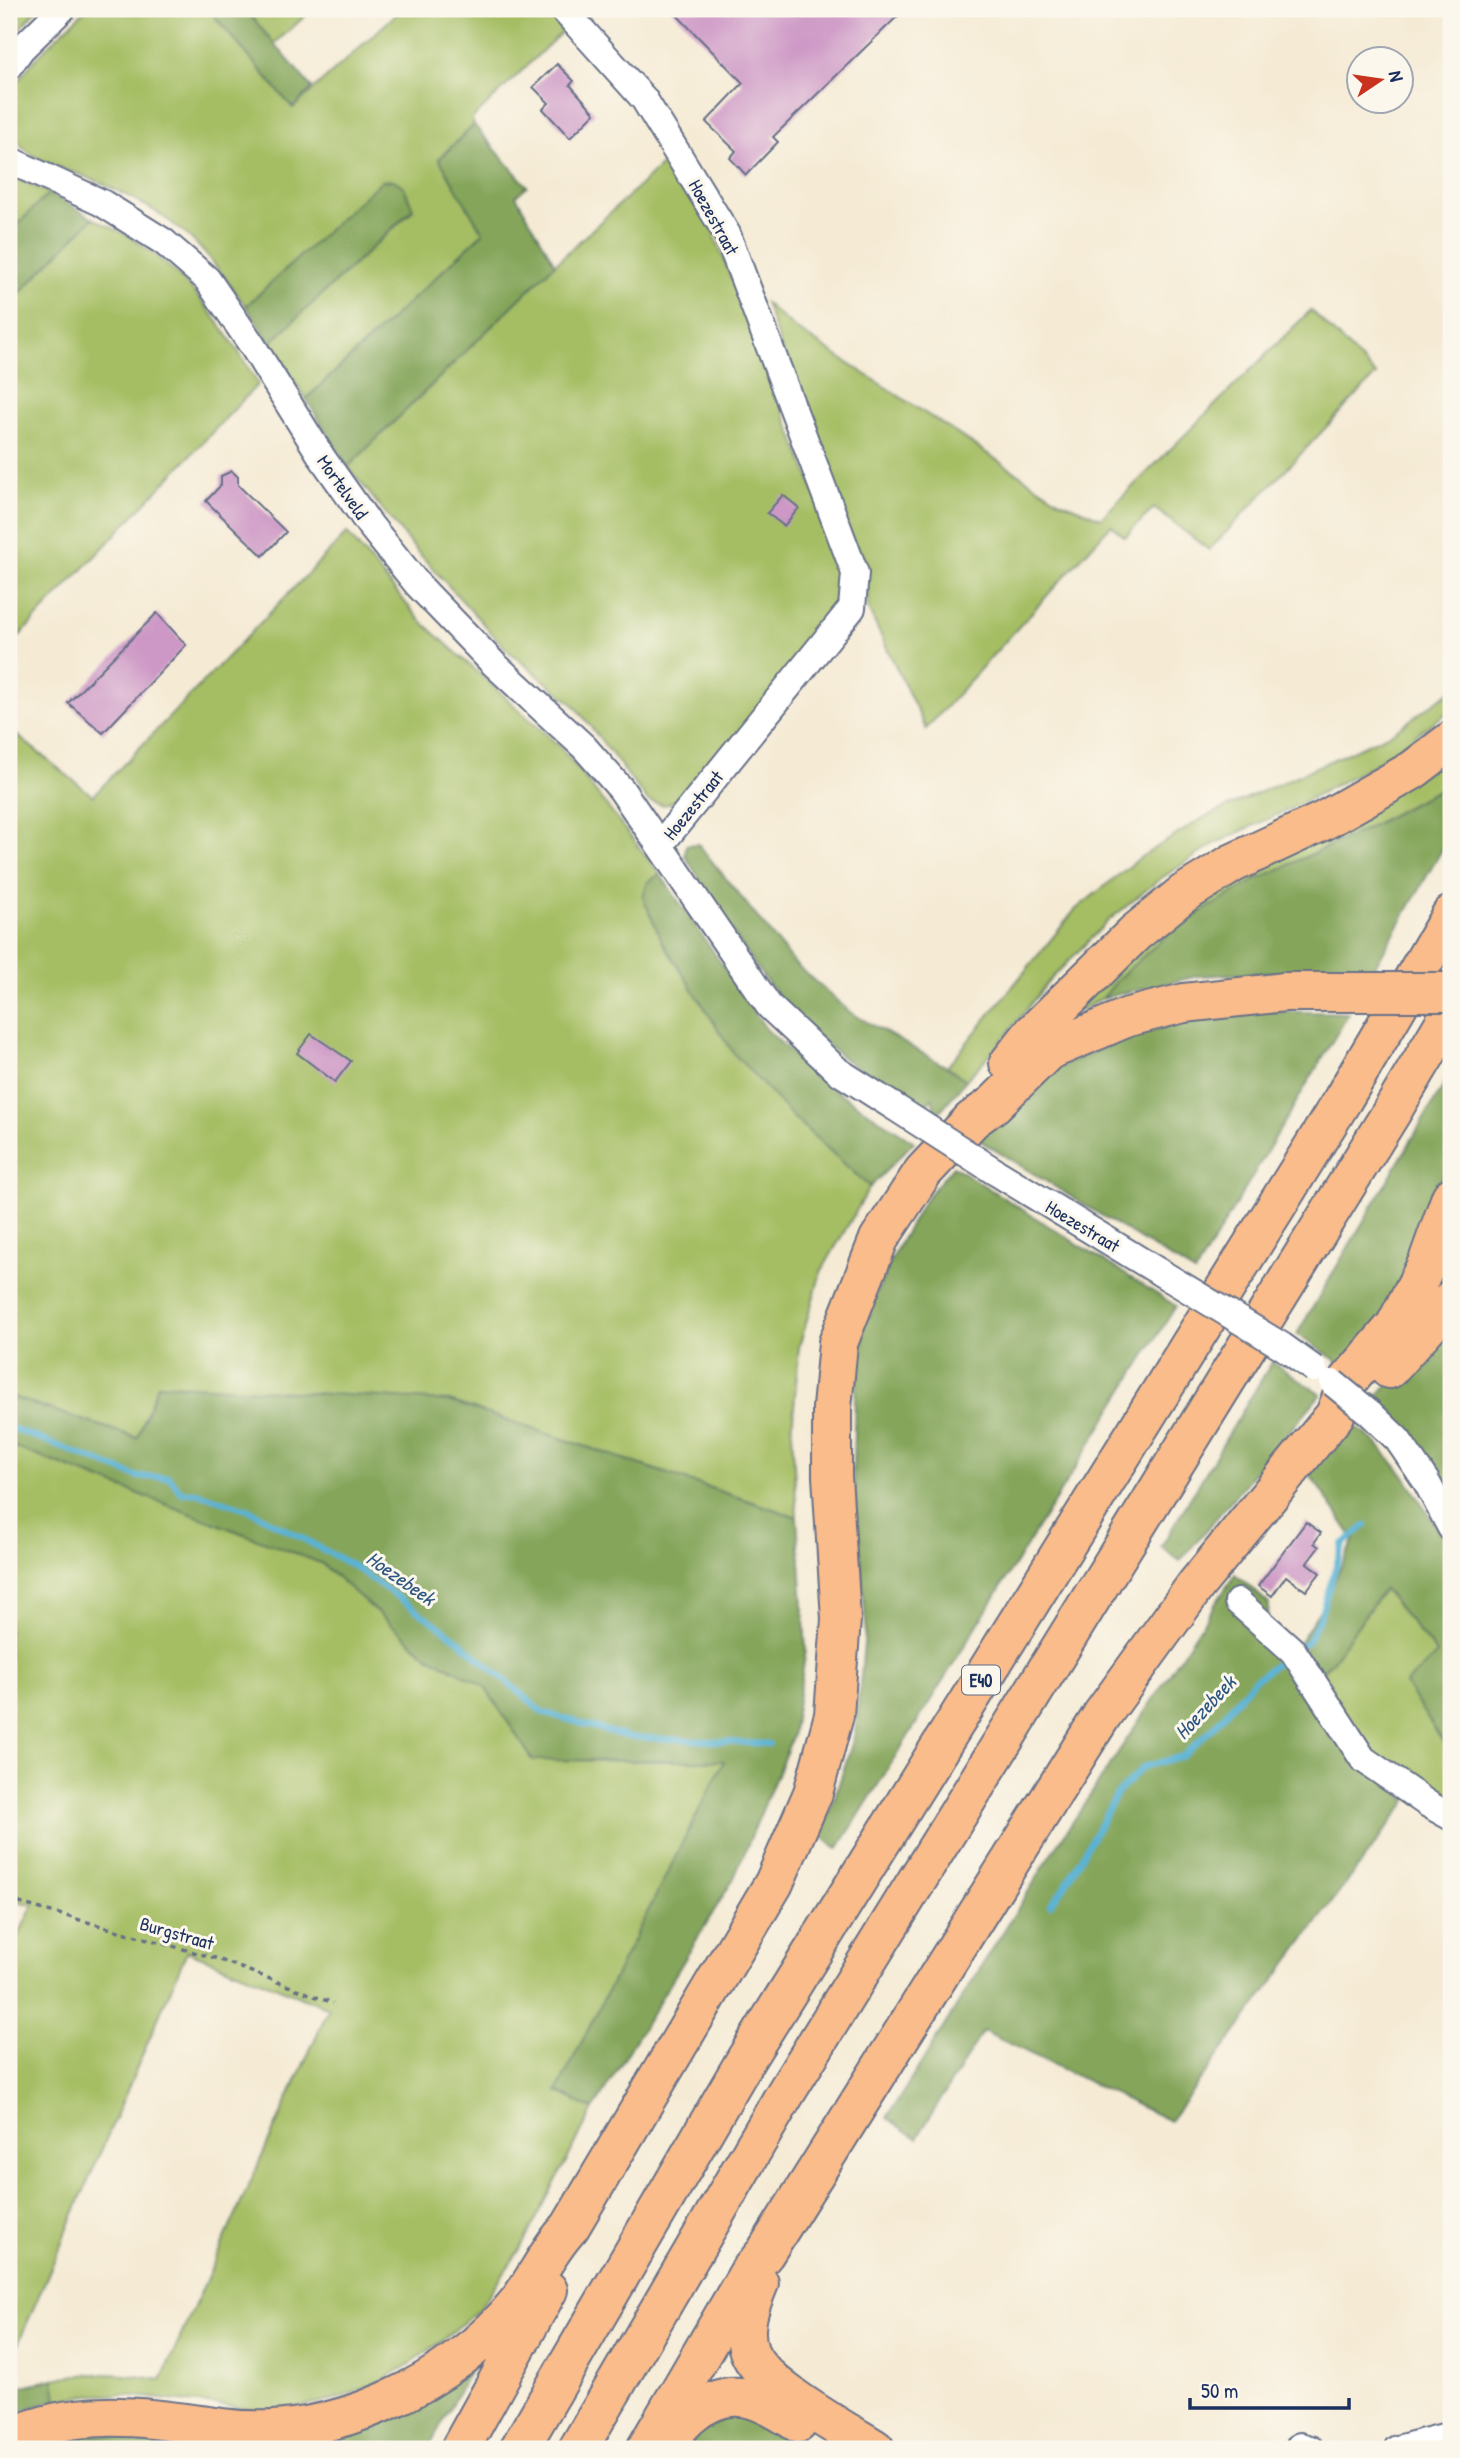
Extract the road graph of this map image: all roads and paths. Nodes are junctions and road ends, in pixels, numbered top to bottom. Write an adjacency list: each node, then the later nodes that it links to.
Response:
1 (62, 9): 3 (street)
2 (563, 9): 6 (street, Hoezestraat)
3 (9, 66)
4 (9, 160): 6 (street, Mortelveld)
5 (1451, 741): 10 (highway)
6 (660, 845): 13 (street, Hoezestraat, bridge)
7 (1451, 915): 25 (highway, E40)
8 (1451, 992): 10 (highway, bridge)
9 (1451, 1012): 26 (highway, E40)
10 (972, 1120): 19 (highway)
11 (1451, 1197): 13 (highway)
12 (1451, 1300): 13 (highway)
13 (1338, 1395): 14 (street, Hoezestraat); 20 (highway)
14 (1451, 1528)
15 (1238, 1602): 16 (street)
16 (1451, 1817)
17 (9, 1900): 18 (path, Burgstraat)
18 (333, 2003)
19 (570, 2227): 22 (highway); 24 (highway)
20 (765, 2253): 23 (highway); 28 (highway)
21 (1451, 2435): 29 (street)
22 (9, 2438)
23 (648, 2446): 27 (highway)
24 (460, 2449)
25 (519, 2449)
26 (579, 2449)
27 (838, 2449)
28 (875, 2449)
29 (1397, 2449)

